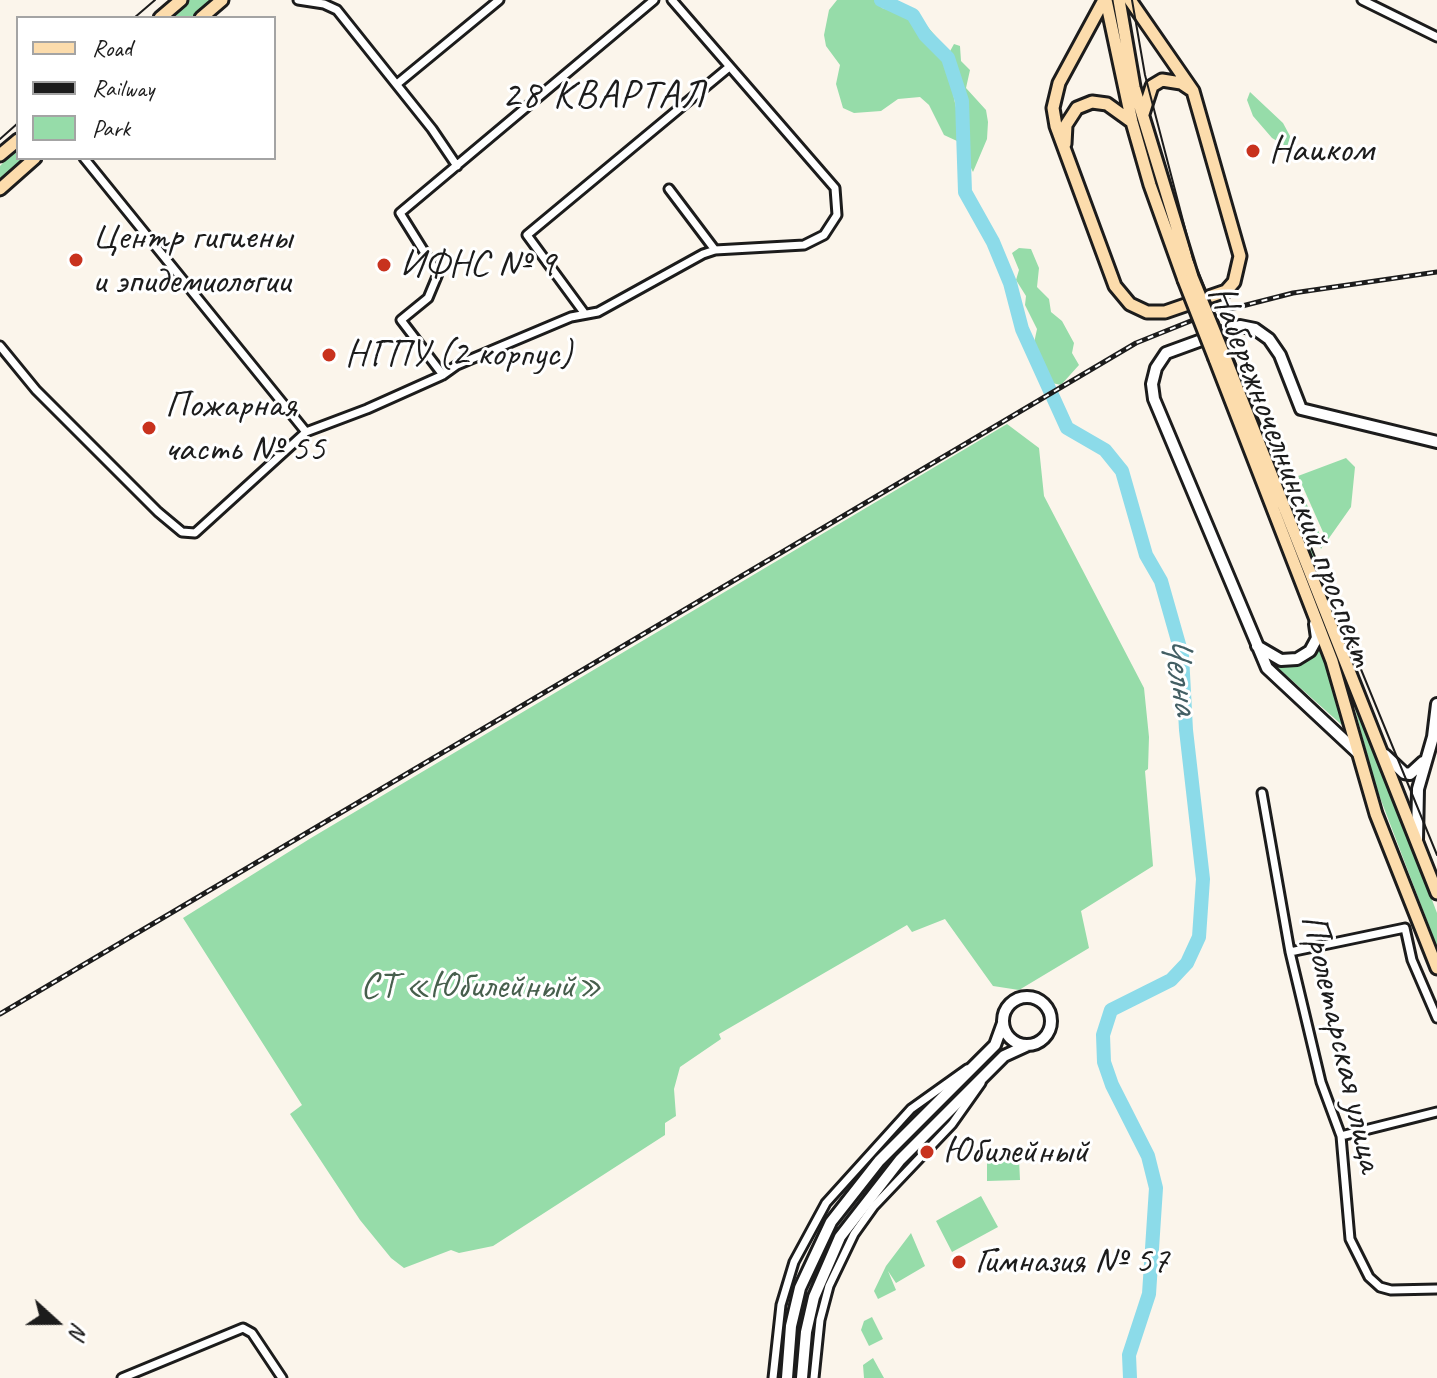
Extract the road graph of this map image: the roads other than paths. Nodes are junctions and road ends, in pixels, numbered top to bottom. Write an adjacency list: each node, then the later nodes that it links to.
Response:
1 (181, 0): 11 (main road)
2 (222, 0): 12 (main road)
3 (298, 0): 15 (street)
4 (499, 0): 15 (street)
5 (654, 0): 23 (street)
6 (672, 0): 14 (street)
7 (1105, 0): 17 (main road, Набережночелнинский проспект); 19 (main road)
8 (1119, 0): 17 (main road, Набережночелнинский проспект)
9 (1130, 0): 16 (main road)
10 (1362, 0): 13 (street)
11 (162, 16)
12 (203, 16)
13 (1437, 37)
14 (728, 68): 26 (street); 27 (street)
15 (397, 84): 23 (street)
16 (1193, 91): 17 (main road); 19 (main road)
17 (1137, 119): 19 (main road); 29 (main road, Набережночелнинский проспект, bridge)
18 (16, 142): 20 (main road)
19 (1064, 148)
20 (0, 155)
21 (33, 160): 24 (main road)
22 (86, 160): 31 (street)
23 (457, 166): 30 (street)
24 (0, 189)
25 (669, 189): 26 (street)
26 (715, 250): 27 (street)
27 (585, 314): 30 (street)
28 (0, 346): 31 (street)
29 (1219, 357): 33 (main road, Набережночелнинский проспект); 37 (main road, Набережночелнинский проспект)
30 (443, 375): 31 (street)
31 (306, 432)
32 (1437, 442): 34 (street)
33 (1313, 610): 34 (street); 38 (main road, Набережночелнинский проспект)
34 (1254, 643): 38 (street)
35 (1437, 704): 36 (street)
36 (1435, 738): 39 (street)
37 (1381, 749): 39 (street); 41 (main road, Набережночелнинский проспект)
38 (1358, 753): 44 (main road, Набережночелнинский проспект)
39 (1428, 753): 41 (street)
40 (1262, 793): 43 (street, Пролетарская улица)
41 (1417, 842): 42 (main road, Набережночелнинский проспект)
42 (1437, 893)
43 (1290, 952): 45 (street); 51 (street, Пролетарская улица)
44 (1437, 968)
45 (1437, 1018)
46 (1003, 1023): 47 (street); 47 (street); 48 (street)
47 (1028, 1045): 49 (street)
48 (979, 1062): 55 (street); 56 (street)
49 (988, 1072): 57 (street); 58 (street)
50 (1437, 1112): 51 (street)
51 (1341, 1136): 52 (street, Пролетарская улица)
52 (1437, 1289)
53 (122, 1378): 54 (street)
54 (282, 1378)
55 (773, 1378)
56 (787, 1378)
57 (802, 1378)
58 (814, 1378)

